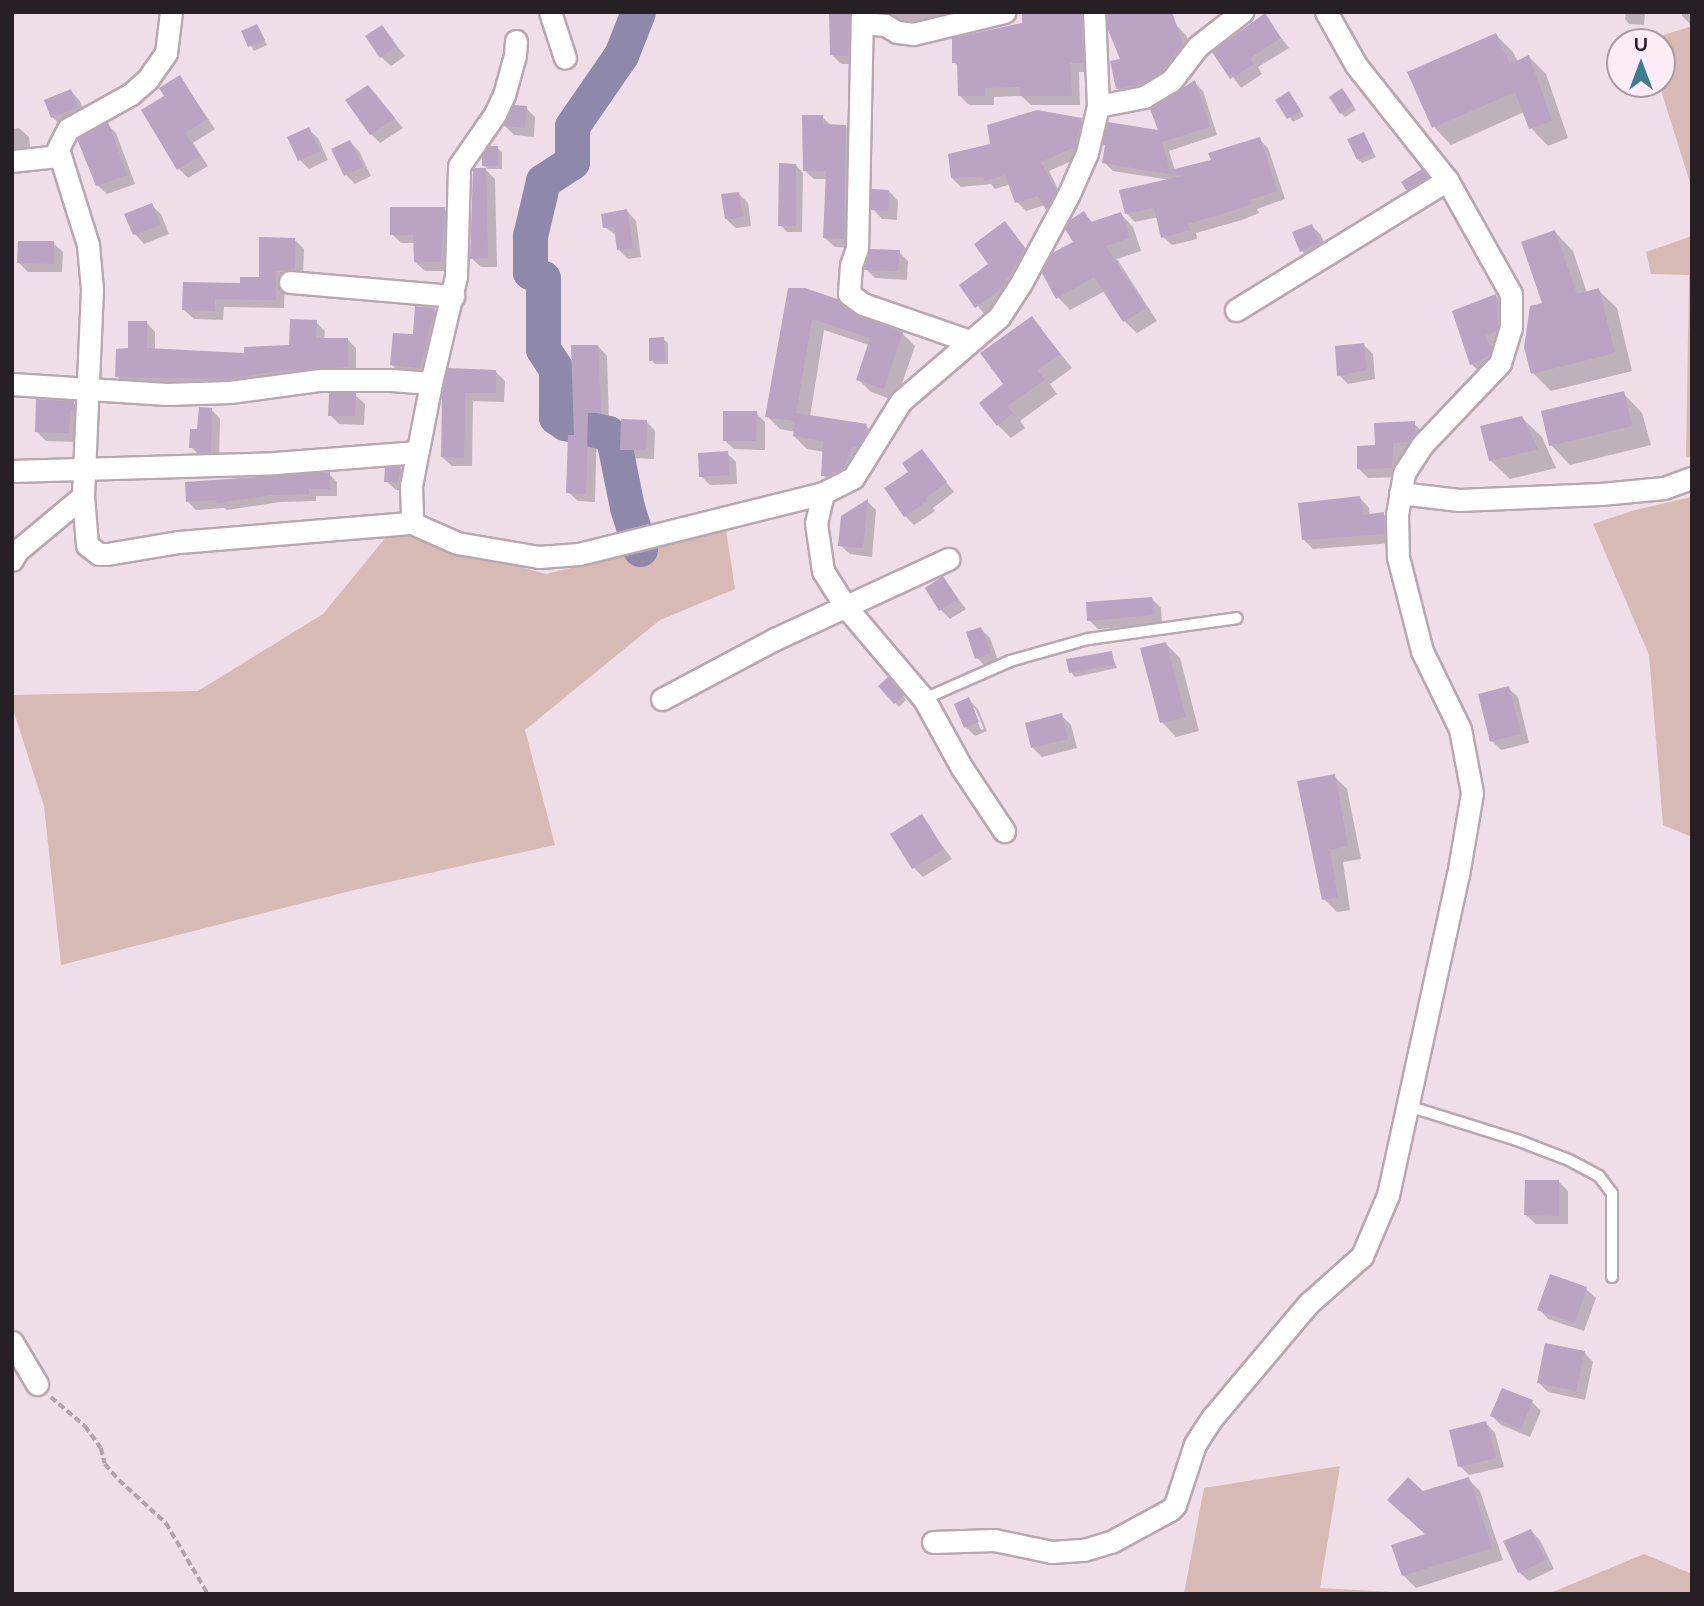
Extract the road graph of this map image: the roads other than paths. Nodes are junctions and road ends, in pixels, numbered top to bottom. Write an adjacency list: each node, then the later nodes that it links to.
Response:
1 (172, 12): 11 (street)
2 (550, 12): 9 (street)
3 (1094, 12): 10 (street)
4 (1242, 12): 10 (street)
5 (1326, 12): 13 (street)
6 (991, 14): 7 (street)
7 (862, 18): 17 (street)
8 (516, 41): 15 (street)
9 (565, 58)
10 (1098, 106): 17 (street)
11 (59, 156): 12 (street); 20 (street)
12 (12, 161)
13 (1447, 180): 16 (street); 26 (street)
14 (290, 282): 15 (street)
15 (453, 296): 18 (street)
16 (1236, 310)
17 (969, 341): 25 (street)
18 (431, 383): 20 (street); 21 (street)
19 (12, 384): 20 (street)
20 (85, 388): 23 (street)
21 (418, 453): 23 (street); 28 (street)
22 (12, 471): 23 (street)
23 (84, 471): 27 (street)
24 (1692, 478): 26 (street)
25 (823, 494): 28 (street); 31 (street)
26 (1400, 494): 36 (street)
27 (83, 496): 28 (street); 30 (street)
28 (412, 523)
29 (947, 559): 31 (street)
30 (12, 560)
31 (845, 606): 33 (street); 34 (street)
32 (1237, 618): 34 (lane)
33 (662, 699)
34 (924, 699): 35 (street)
35 (1004, 831)
36 (1408, 1106): 37 (lane); 40 (street)
37 (1612, 1276)
38 (12, 1342): 39 (street)
39 (37, 1384)
40 (933, 1542)

